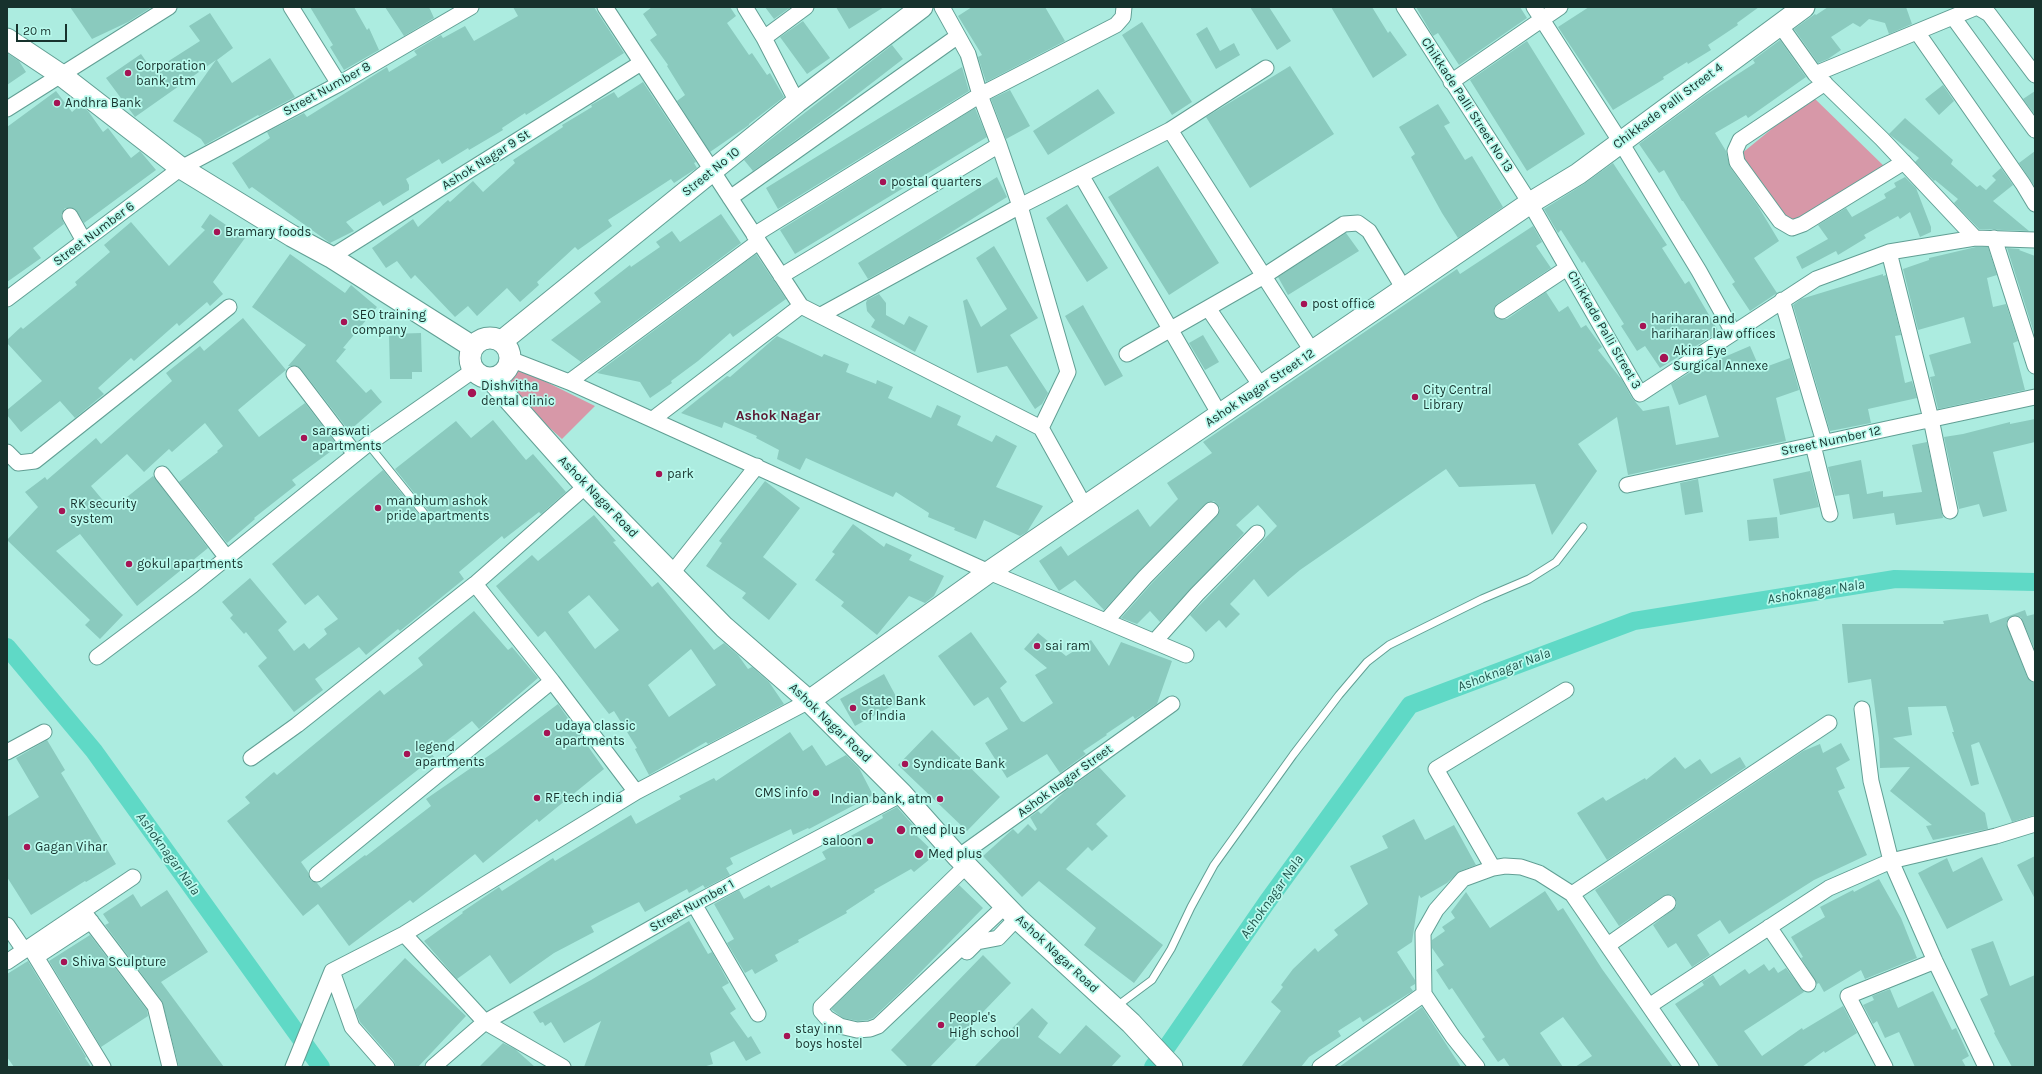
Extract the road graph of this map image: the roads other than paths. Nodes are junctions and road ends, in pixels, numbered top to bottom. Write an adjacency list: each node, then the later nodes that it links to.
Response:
1 (169, 7): 23 (street)
2 (290, 7): 27 (street)
3 (471, 7): 27 (street, Street Number 8)
4 (605, 7): 21 (street)
5 (745, 7): 18 (street)
6 (806, 7): 18 (street)
7 (922, 7): 29 (street, Street No 10)
8 (942, 7): 17 (street)
9 (1124, 7): 28 (street)
10 (1404, 7): 26 (street, Chikkade Palli Street No 13)
11 (1560, 7): 13 (street)
12 (1804, 7): 15 (street, Chikkade Palli Street 4)
13 (1538, 13): 26 (street); 33 (street)
14 (1953, 17): 16 (street); 20 (street); 32 (street)
15 (1780, 25): 25 (street); 33 (street, Chikkade Palli Street 4)
16 (1917, 32): 25 (street); 41 (street)
17 (958, 36): 28 (street); 39 (street)
18 (764, 38): 29 (street)
19 (7, 39): 23 (street)
20 (2029, 55): 24 (street)
21 (641, 63): 37 (street); 50 (street, Ashok Nagar 9 St)
22 (1266, 68): 31 (street)
23 (61, 75): 30 (street); 36 (street)
24 (2035, 75)
25 (1820, 79): 35 (street); 35 (street)
26 (1451, 82): 40 (street, Chikkade Palli Street No 13)
27 (339, 84): 36 (street, Street Number 8)
28 (980, 95): 34 (street); 44 (street)
29 (797, 102): 37 (street, Street No 10)
30 (7, 109)
31 (1170, 130): 38 (street); 53 (street)
32 (2035, 130)
33 (1620, 141): 40 (street, Chikkade Palli Street 4); 63 (street)
34 (999, 145): 42 (street); 52 (street)
35 (1904, 162): 45 (street)
36 (181, 168): 48 (street, Street Number 6); 50 (street)
37 (712, 172): 39 (street); 64 (street, Street No 10)
38 (1081, 175): 42 (street); 62 (street)
39 (730, 198): 44 (street)
40 (1530, 203): 51 (street, Chikkade Palli Street 3); 54 (street, Ashok Nagar Street 12)
41 (2035, 204)
42 (1020, 206): 61 (street); 78 (street)
43 (70, 216): 48 (street)
44 (756, 238): 52 (street); 72 (street)
45 (1975, 238): 46 (street, Chikkade Palli Street 3); 49 (street, Chikkade Palli Street 3)
46 (1994, 238): 47 (street, Chikkade Palli Street 3); 69 (street)
47 (2035, 240)
48 (84, 241): 55 (street, Street Number 6)
49 (1889, 252): 56 (street, Chikkade Palli Street 3); 77 (street)
50 (331, 257): 65 (street)
51 (1567, 268): 60 (street); 63 (street, Chikkade Palli Street 3)
52 (781, 276): 57 (street)
53 (1264, 276): 54 (street); 59 (street); 66 (street)
54 (1404, 289): 66 (street, Ashok Nagar Street 12)
55 (7, 299)
56 (1782, 300): 63 (street, Chikkade Palli Street 3); 80 (street)
57 (801, 306): 61 (street); 76 (street)
58 (229, 307): 81 (street)
59 (1208, 308): 62 (street); 73 (street)
60 (1502, 311)
61 (821, 315): 78 (street)
62 (1171, 330): 67 (street); 75 (street)
63 (1733, 332)
64 (502, 341): 65 (street); 68 (street)
65 (473, 347): 71 (street)
66 (1312, 352): 73 (street, Ashok Nagar Street 12)
67 (1127, 354)
68 (510, 360): 71 (street); 72 (street)
69 (2035, 366)
70 (294, 374): 82 (street)
71 (482, 374): 79 (street); 86 (street, Ashok Nagar Road)
72 (569, 382): 76 (street)
73 (1261, 386): 75 (street, Ashok Nagar Street 12)
74 (2035, 397): 77 (street, Street Number 12)
75 (1220, 415): 87 (street, Ashok Nagar Street 12)
76 (653, 419): 83 (street)
77 (1931, 419): 80 (street, Street Number 12); 89 (street)
78 (1041, 428): 87 (street)
79 (368, 444): 82 (street); 91 (lane)
80 (1819, 444): 85 (street, Street Number 12); 90 (street)
81 (7, 452)
82 (355, 454): 94 (street)
83 (757, 466): 95 (street); 96 (street)
84 (162, 474): 94 (street)
85 (1628, 485)
86 (586, 486): 96 (street, Ashok Nagar Road); 97 (street)
87 (1085, 507): 95 (street, Ashok Nagar Street 12)
88 (1211, 510): 98 (street)
89 (1950, 511)
90 (1830, 514)
91 (427, 517)
92 (1583, 527): 137 (lane)
93 (1257, 533): 100 (street)
94 (227, 558): 102 (street)
95 (989, 572): 98 (street); 106 (street, Ashok Nagar Street 12)
96 (672, 573): 106 (street, Ashok Nagar Road)
97 (475, 584): 104 (street); 112 (street)
98 (1106, 621): 100 (street)
99 (2015, 624): 103 (street)
100 (1155, 641): 101 (street)
101 (1186, 655)
102 (97, 657)
103 (2035, 674)
104 (552, 681): 113 (street); 119 (street)
105 (1566, 690): 118 (street)
106 (809, 701): 113 (street); 114 (street, Ashok Nagar Road)
107 (1172, 704): 116 (street, Ashok Nagar Street)
108 (1862, 708): 117 (street)
109 (1828, 723): 121 (street)
110 (44, 732): 111 (street)
111 (7, 752)
112 (251, 758)
113 (636, 792): 128 (street)
114 (902, 794): 116 (street, Ashok Nagar Road); 123 (street, Street Number 1)
115 (2035, 824): 117 (street)
116 (962, 862): 124 (street, Ashok Nagar Road); 124 (street, Ashok Nagar Street)
117 (1891, 862): 127 (street); 131 (street)
118 (1493, 868): 121 (street); 135 (street)
119 (317, 874)
120 (133, 877): 125 (street)
121 (1572, 894): 129 (street)
122 (1668, 903): 129 (street)
123 (694, 904): 138 (street); 139 (street, Street Number 1)
124 (1011, 912): 137 (street, Ashok Nagar Road); 140 (street)
125 (87, 916): 130 (street); 143 (street)
126 (7, 925): 130 (street)
127 (1769, 927): 134 (street); 136 (street)
128 (404, 934): 133 (street); 139 (street)
129 (1608, 945): 136 (street)
130 (30, 951): 132 (street); 142 (street)
131 (1935, 961): 151 (street); 152 (street)
132 (7, 962)
133 (332, 971): 144 (street); 145 (street)
134 (1808, 984)
135 (1424, 994): 148 (street); 149 (street)
136 (1649, 1006): 150 (street)
137 (1115, 1008): 147 (street, Ashok Nagar Road)
138 (758, 1014)
139 (485, 1022): 141 (street); 146 (street, Street Number 1)
140 (886, 1033)
141 (556, 1065)
142 (103, 1067)
143 (170, 1067)
144 (293, 1067)
145 (387, 1067)
146 (433, 1067)
147 (1172, 1067)
148 (1320, 1067)
149 (1477, 1067)
150 (1691, 1067)
151 (1885, 1067)
152 (1986, 1067)

